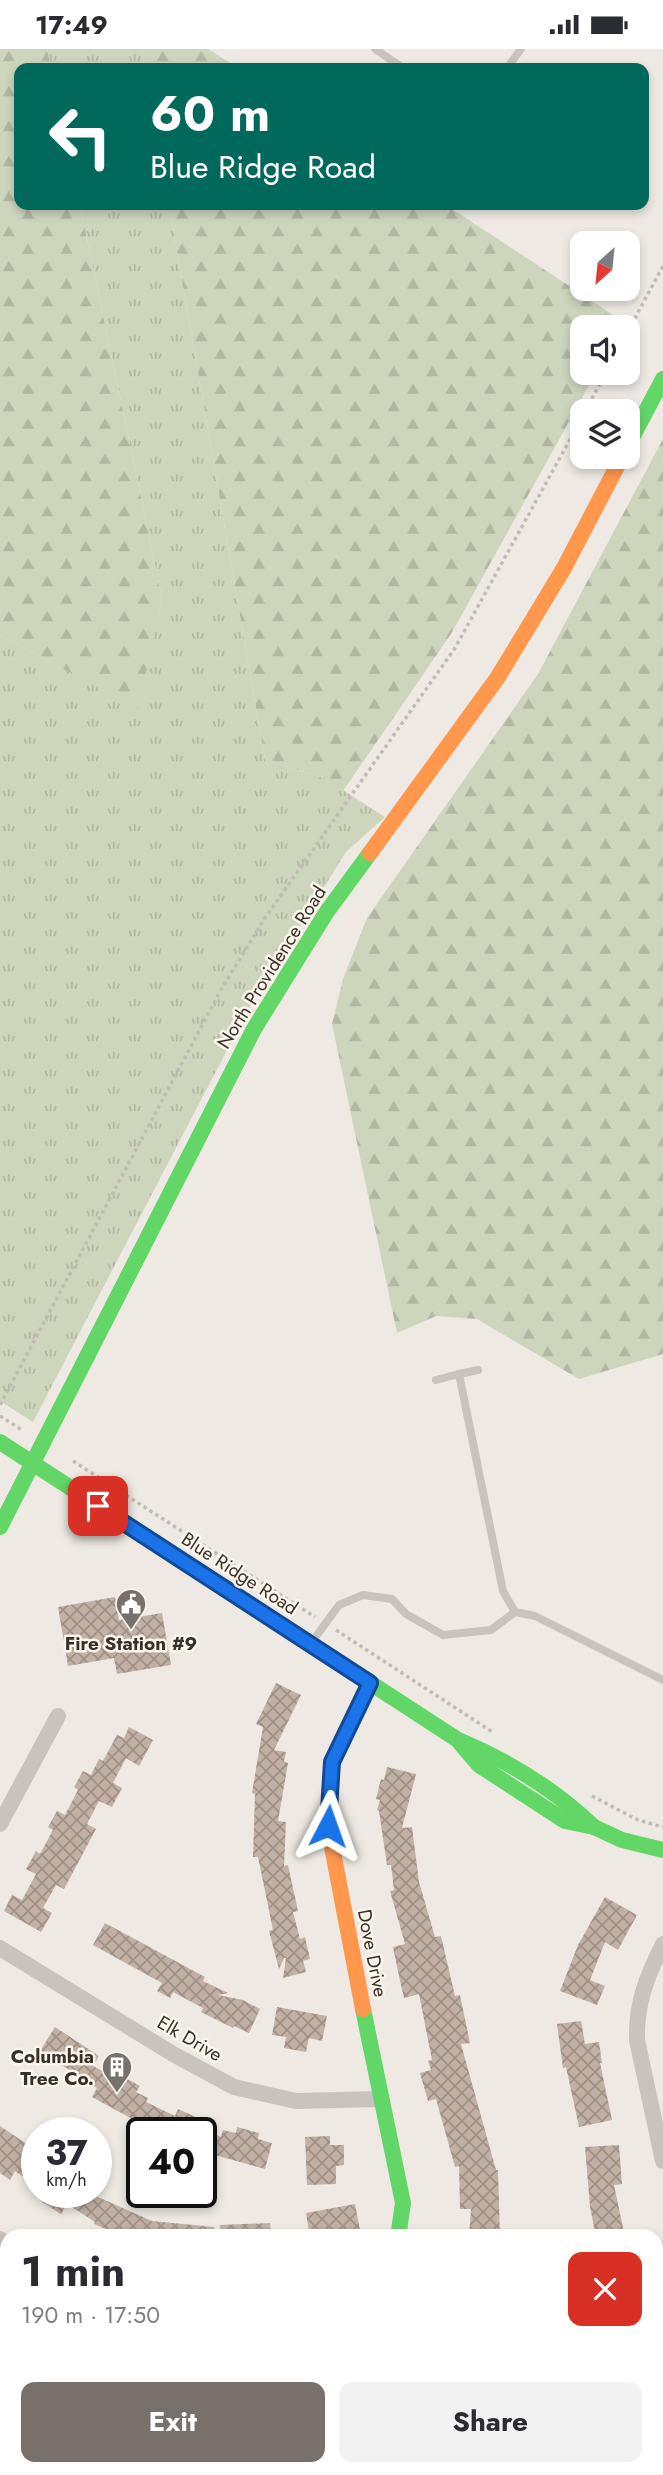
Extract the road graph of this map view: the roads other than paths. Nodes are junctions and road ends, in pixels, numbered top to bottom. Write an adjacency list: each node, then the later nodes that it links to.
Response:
1 (375, 49): 2 (lane)
2 (396, 63)
3 (663, 379): 4 (street)
4 (640, 422)
5 (616, 469): 10 (street, North Providence Road)
6 (478, 1370): 7 (lane)
7 (459, 1374): 8 (lane); 12 (lane)
8 (436, 1380)
9 (0, 1442): 10 (street, Blue Ridge Road)
10 (33, 1464): 11 (street, North Providence Road); 13 (street, Blue Ridge Road)
11 (0, 1527)
12 (515, 1612): 13 (lane); 14 (lane)
13 (311, 1644): 15 (street, Blue Ridge Road)
14 (663, 1680)
15 (370, 1683): 18 (street, Blue Ridge Road); 21 (street, Dove Drive)
16 (58, 1716): 17 (street)
17 (0, 1824)
18 (663, 1850)
19 (663, 1944): 22 (street)
20 (0, 1948): 21 (street, Elk Drive)
21 (380, 2099): 23 (street, Dove Drive)
22 (663, 2161)
23 (399, 2229)

